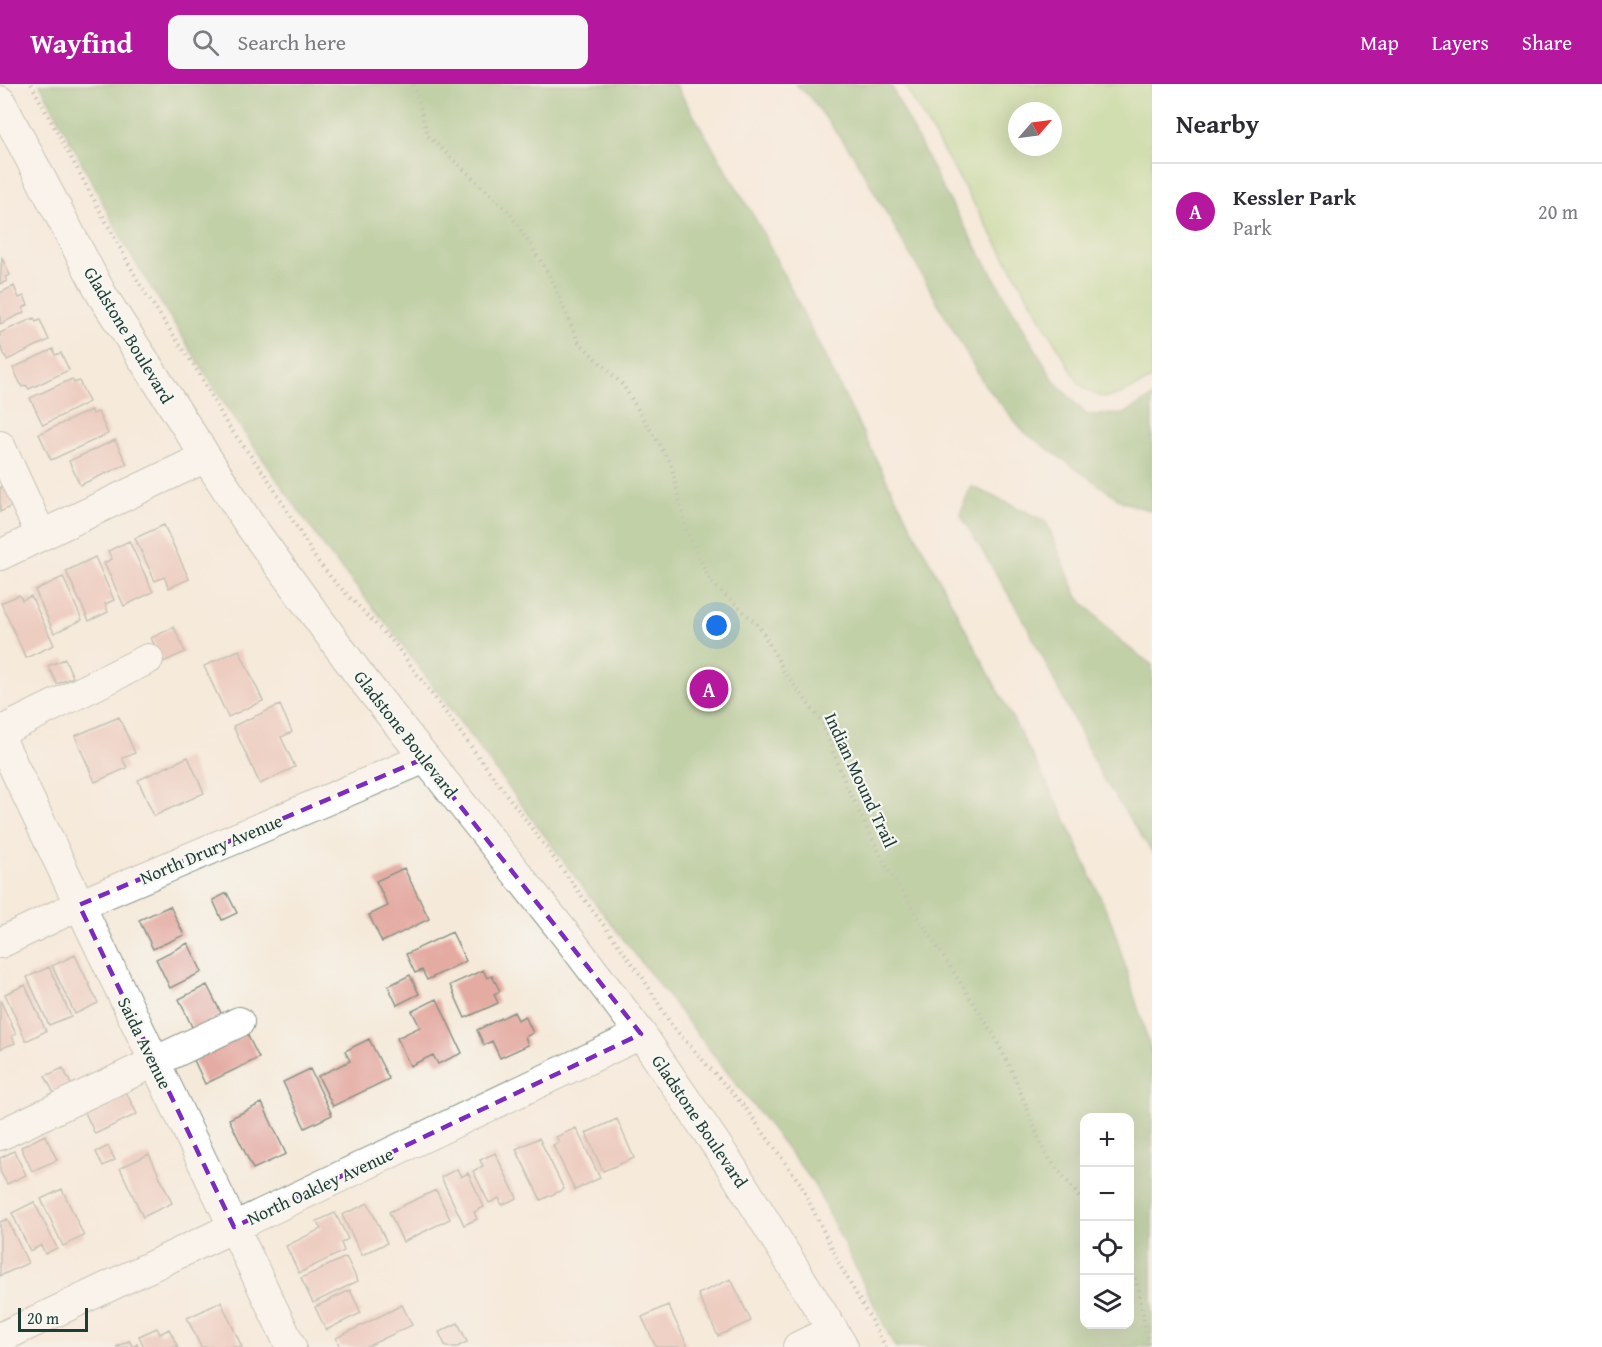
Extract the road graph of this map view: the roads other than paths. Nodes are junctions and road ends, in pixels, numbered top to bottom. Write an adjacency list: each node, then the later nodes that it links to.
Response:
1 (0, 101): 3 (street, Gladstone Boulevard)
2 (0, 446): 4 (street)
3 (204, 458): 4 (street); 9 (street, Gladstone Boulevard)
4 (41, 535): 5 (street)
5 (0, 555)
6 (148, 659): 7 (street)
7 (0, 732)
8 (0, 738): 10 (street, Saida Avenue)
9 (423, 759): 10 (street, North Drury Avenue); 13 (street, Gladstone Boulevard)
10 (79, 905): 11 (street, North Drury Avenue); 14 (street, Saida Avenue)
11 (0, 943)
12 (239, 1022): 14 (street)
13 (641, 1034): 16 (street, North Oakley Avenue); 18 (street, Gladstone Boulevard)
14 (155, 1063): 15 (street); 16 (street, Saida Avenue)
15 (0, 1135)
16 (234, 1227): 17 (street, North Oakley Avenue); 19 (street, Saida Avenue)
17 (0, 1338)
18 (838, 1339): 20 (street)
19 (291, 1347)
20 (798, 1347)

